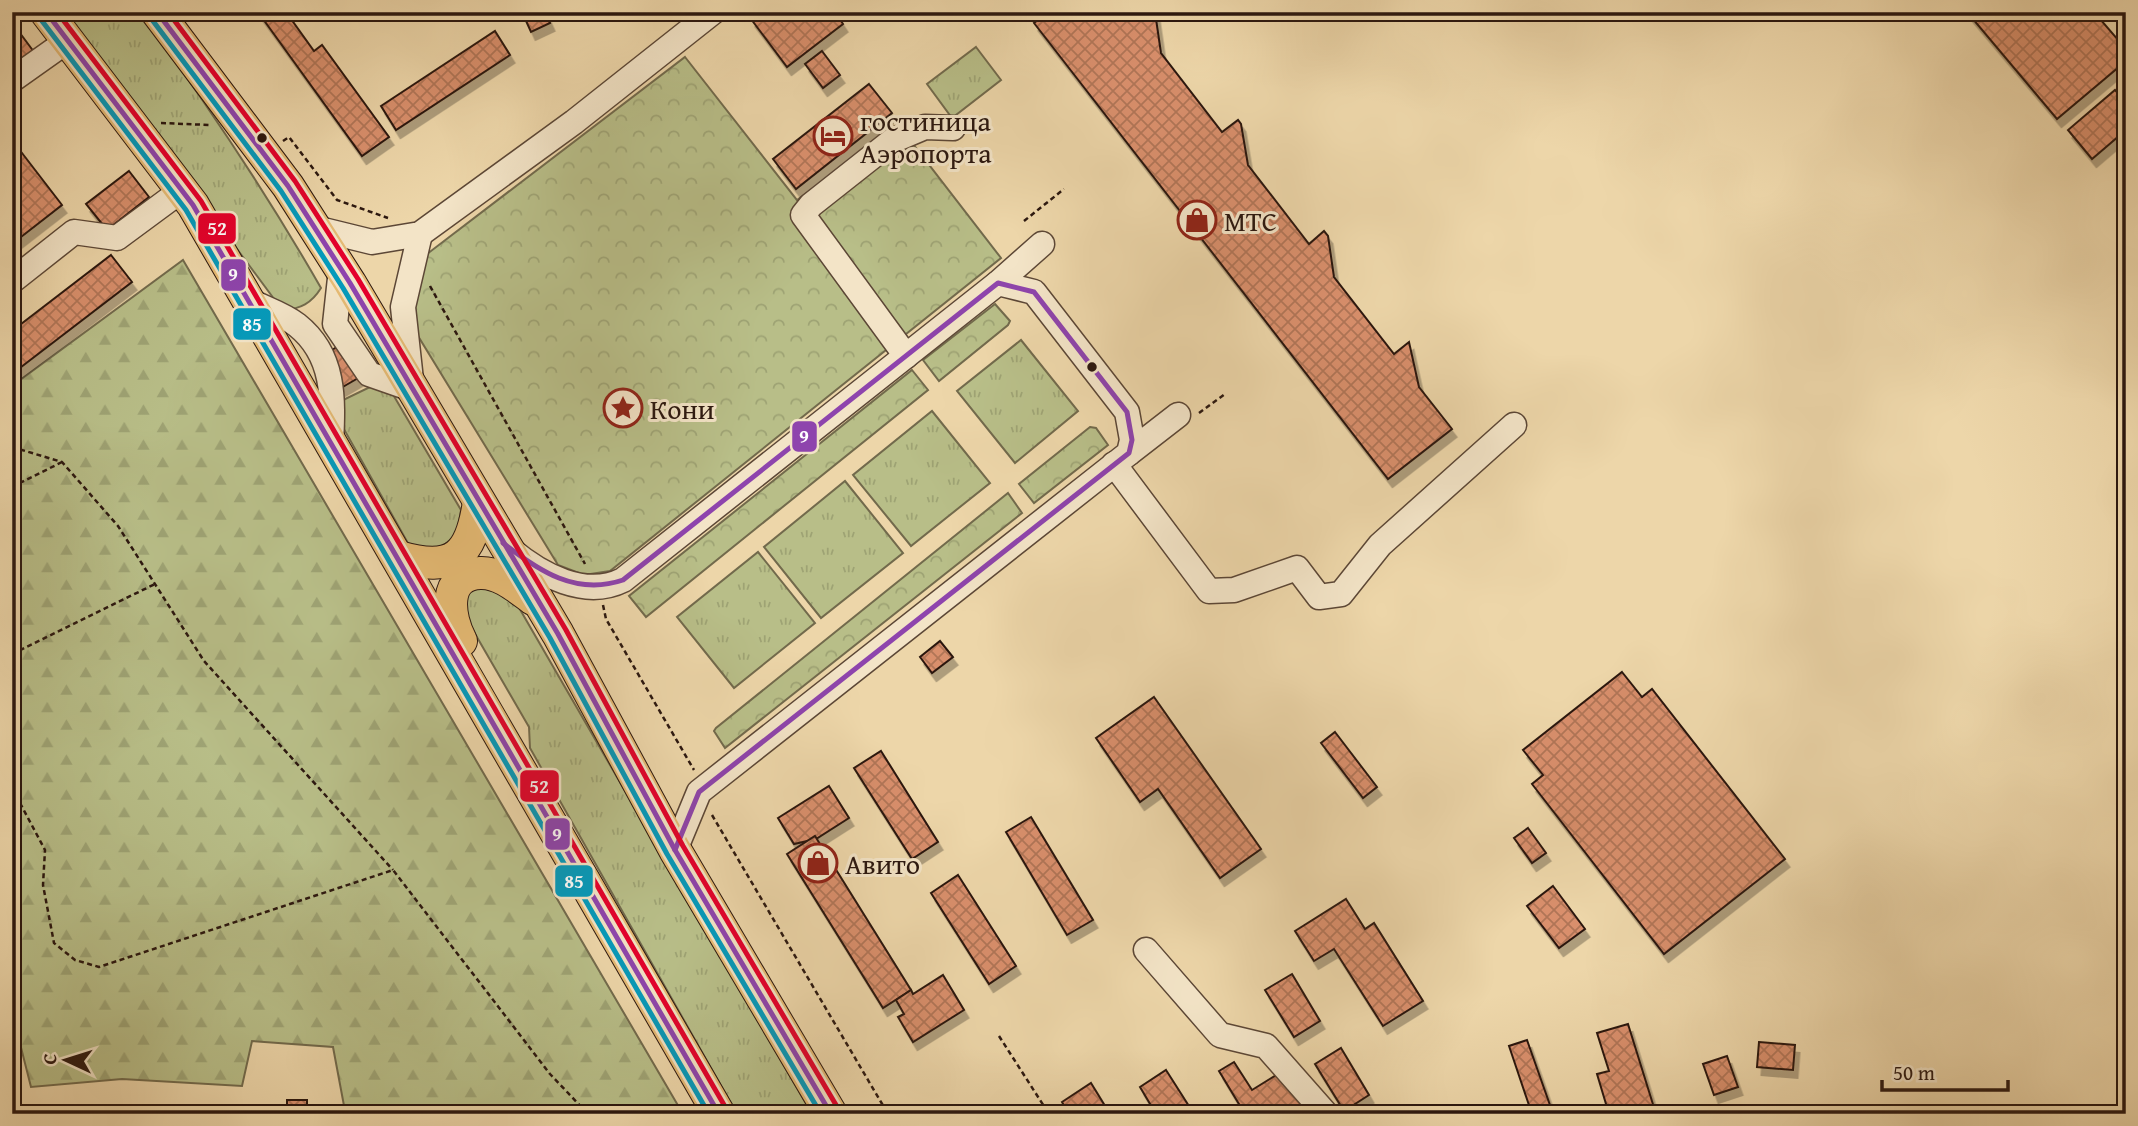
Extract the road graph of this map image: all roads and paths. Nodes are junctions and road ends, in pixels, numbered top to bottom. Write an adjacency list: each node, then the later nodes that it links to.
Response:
1 (46, 12): 4 (main road)
2 (157, 12): 7 (main road)
3 (713, 12): 14 (street)
4 (67, 41): 5 (street); 6 (main road)
5 (12, 80)
6 (130, 122): 7 (path); 11 (main road)
7 (243, 127): 13 (main road)
8 (953, 128): 18 (street)
9 (289, 137): 14 (path)
10 (1064, 189): 12 (path)
11 (182, 190): 16 (street); 29 (main road)
12 (1024, 221)
13 (315, 228): 14 (street); 19 (main road)
14 (411, 243): 19 (street); 31 (path)
15 (1042, 244): 17 (street)
16 (12, 281)
17 (998, 283): 18 (street); 24 (street)
18 (906, 356): 31 (street)
19 (412, 389): 27 (main road)
20 (1225, 394): 21 (path)
21 (1187, 416): 24 (street)
22 (1514, 425): 24 (street)
23 (12, 447): 25 (path)
24 (1122, 458): 36 (street)
25 (62, 462): 26 (path); 30 (path)
26 (12, 488)
27 (479, 502): 28 (main road); 29 (main road)
28 (503, 543): 31 (street); 32 (main road)
29 (399, 557): 34 (main road)
30 (155, 584): 33 (path); 38 (path)
31 (599, 589): 36 (path)
32 (537, 601): 34 (main road); 37 (main road)
33 (12, 654)
34 (479, 695): 42 (main road)
35 (12, 788): 38 (path)
36 (699, 792): 37 (street); 44 (path)
37 (676, 850): 43 (main road)
38 (393, 870): 41 (path)
39 (1146, 950): 46 (street)
40 (999, 1036): 45 (path)
41 (588, 1114)
42 (719, 1114)
43 (831, 1114)
44 (888, 1114)
45 (1049, 1114)
46 (1326, 1114)

